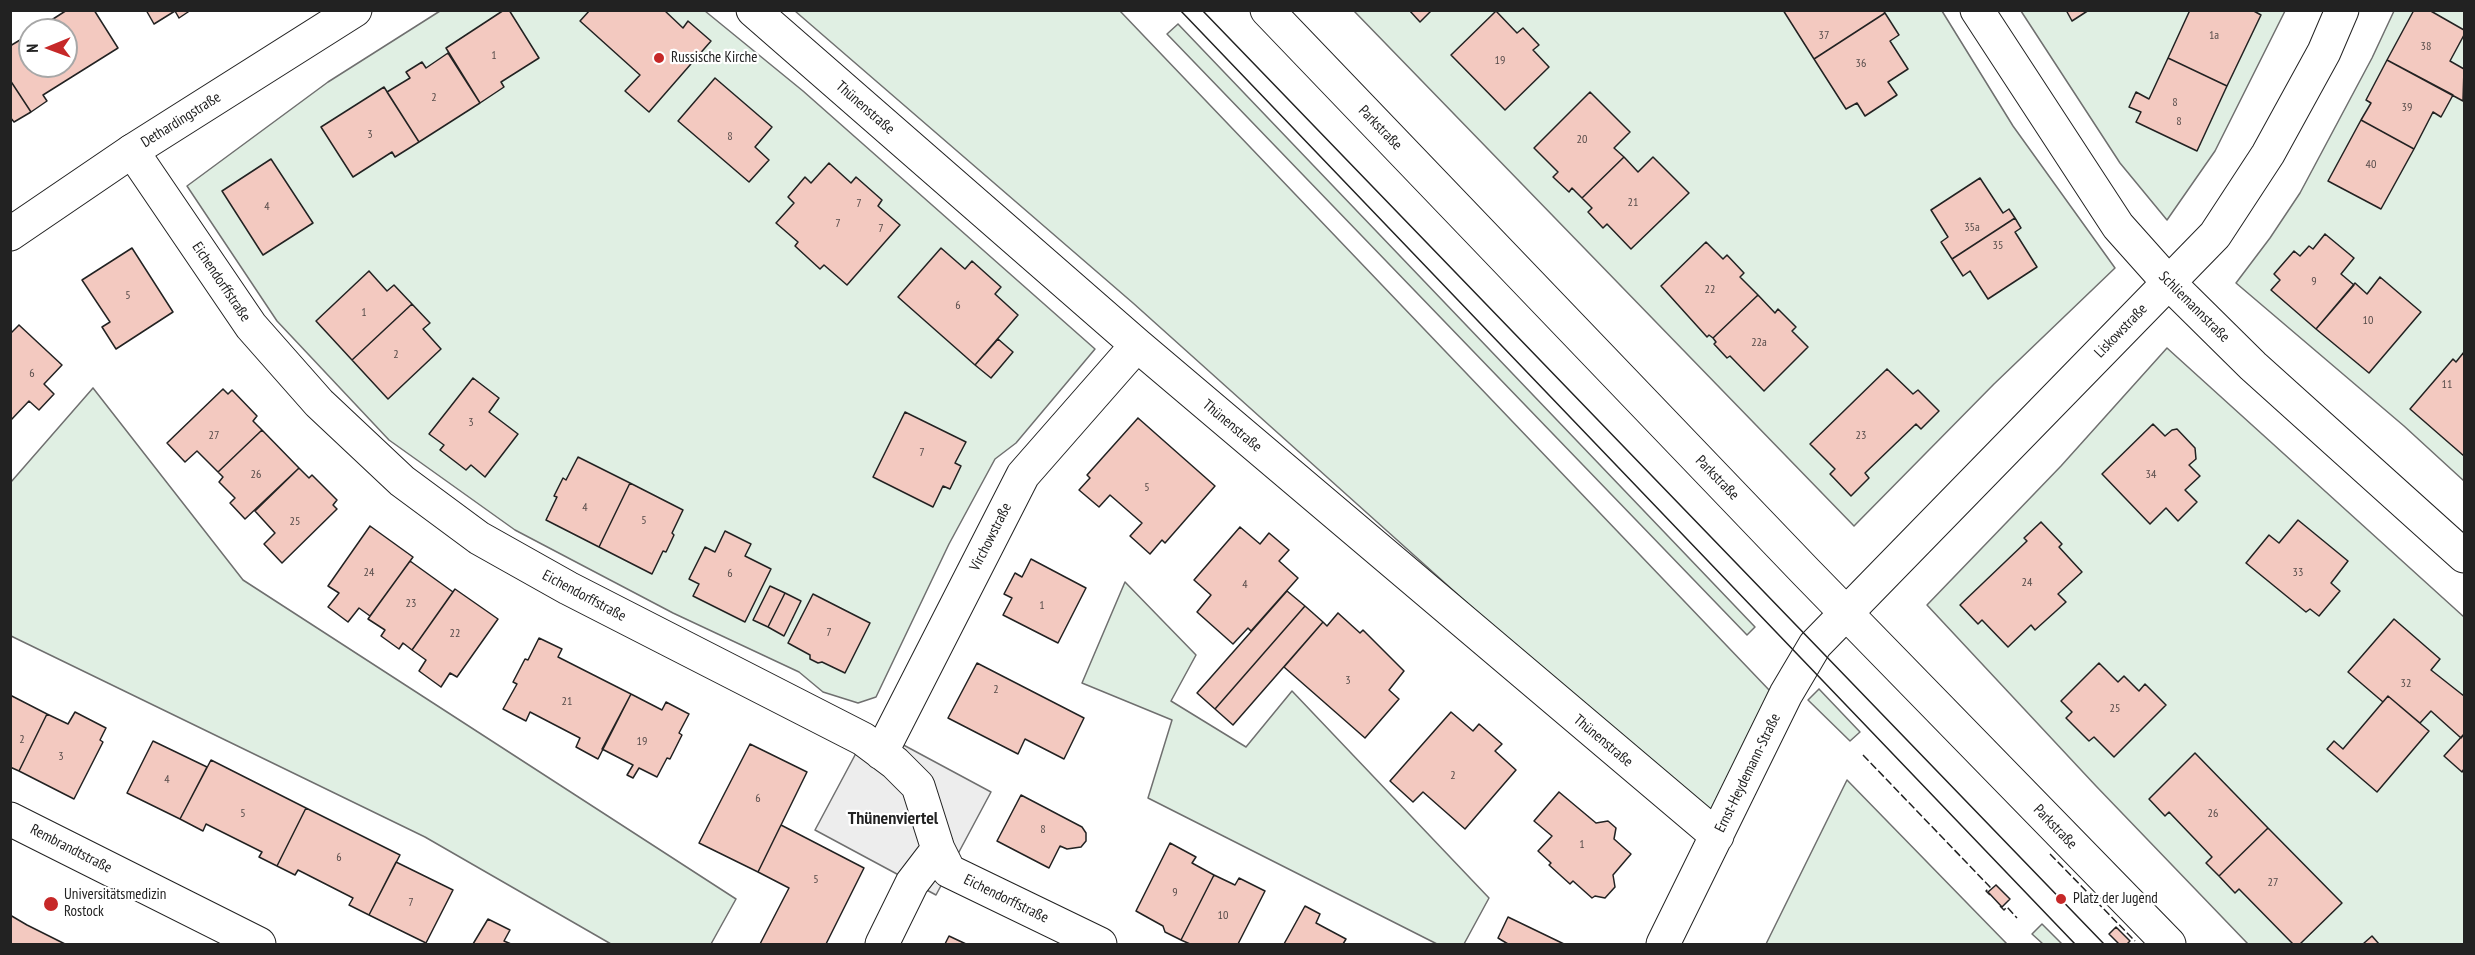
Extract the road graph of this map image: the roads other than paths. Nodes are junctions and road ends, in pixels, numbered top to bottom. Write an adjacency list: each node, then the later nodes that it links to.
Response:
1 (355, 10): 6 (street, Dethardingstraße)
2 (753, 10): 9 (street, Thünenstraße)
3 (1267, 10): 11 (street, Parkstraße)
4 (1977, 10): 8 (street, Schliemannstraße)
5 (2342, 10): 8 (street, Liskowstraße)
6 (132, 151): 7 (street, Dethardingstraße); 12 (street, Eichendorffstraße)
7 (10, 234)
8 (2168, 282): 10 (street, Schliemannstraße); 11 (street, Liskowstraße)
9 (1137, 345): 12 (street, Virchowstraße); 14 (street, Thünenstraße)
10 (2464, 556)
11 (1848, 612): 14 (street, Ernst-Heydemann-Straße); 20 (street, Parkstraße)
12 (881, 753): 15 (street, Eichendorffstraße)
13 (10, 819): 16 (street, Rembrandtstraße)
14 (1717, 836): 19 (street, Ernst-Heydemann-Straße)
15 (938, 849): 17 (street); 18 (street, Eichendorffstraße)
16 (259, 945)
17 (882, 945)
18 (1100, 945)
19 (1663, 945)
20 (2169, 945)

